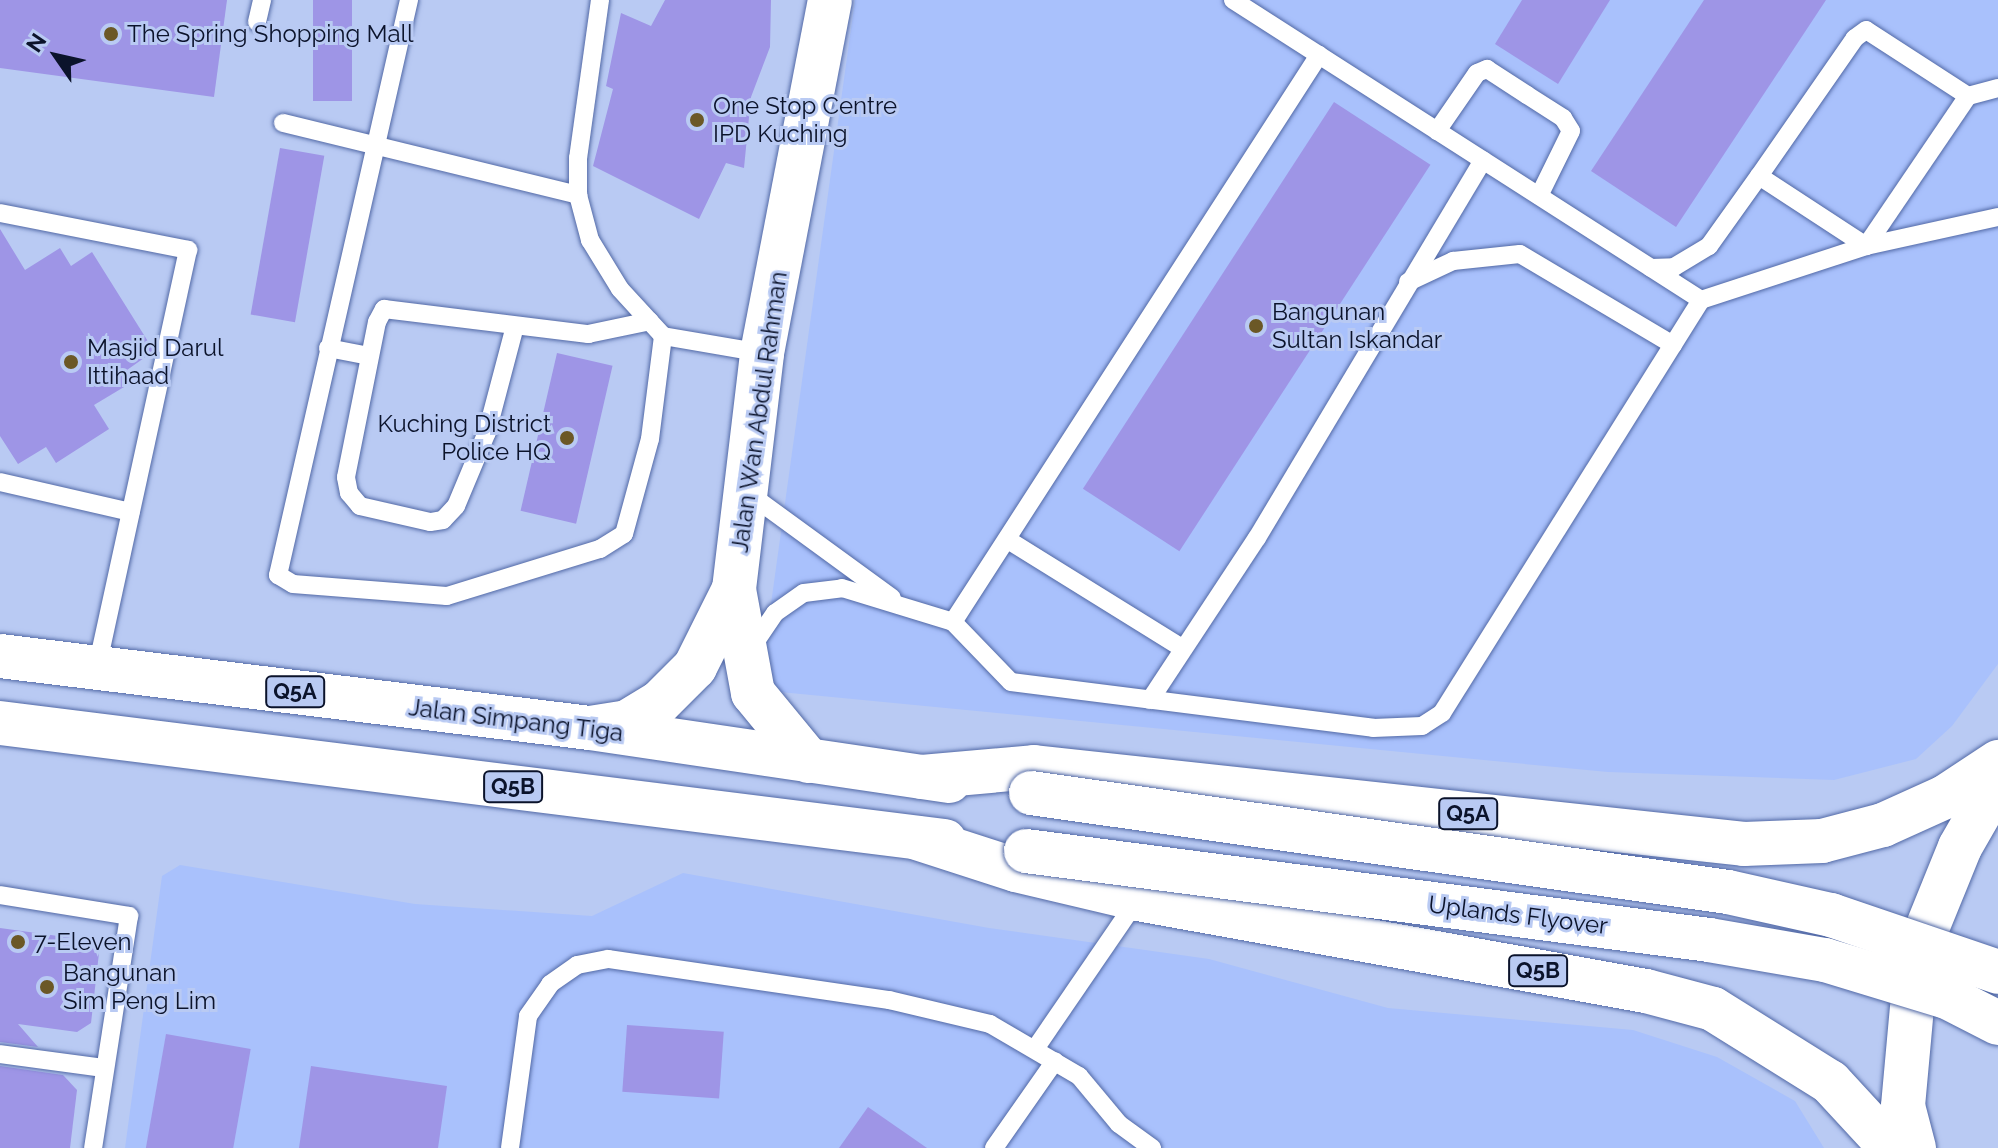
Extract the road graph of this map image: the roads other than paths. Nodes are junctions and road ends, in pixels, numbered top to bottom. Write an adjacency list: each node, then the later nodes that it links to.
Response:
1 (262, 0): 6 (lane)
2 (409, 0): 12 (lane)
3 (600, 0): 15 (lane)
4 (830, 0): 28 (main road, Jalan Wan Abdul Rahman)
5 (1233, 0): 7 (lane)
6 (257, 22)
7 (1319, 55): 11 (lane); 33 (lane)
8 (1998, 88): 9 (lane)
9 (1968, 96): 14 (lane); 19 (lane)
10 (283, 123): 12 (lane)
11 (1437, 131): 13 (lane); 16 (lane)
12 (377, 143): 15 (lane); 27 (lane)
13 (1483, 161): 16 (lane); 21 (lane)
14 (1759, 176): 19 (lane); 20 (lane)
15 (578, 195): 23 (lane)
16 (1539, 196): 20 (lane)
17 (0, 213): 32 (lane)
18 (1998, 217): 19 (lane)
19 (1866, 246): 22 (lane)
20 (1651, 268): 22 (lane)
21 (1408, 282): 26 (lane); 37 (lane)
22 (1701, 300): 26 (lane)
23 (650, 321): 24 (lane); 25 (lane)
24 (515, 326): 29 (lane); 29 (lane)
25 (663, 336): 27 (lane); 28 (lane)
26 (1673, 345): 41 (lane)
27 (328, 348): 29 (lane)
28 (762, 353): 31 (main road, Jalan Wan Abdul Rahman)
29 (369, 356)
30 (0, 482): 32 (lane)
31 (746, 492): 34 (main road, Jalan Wan Abdul Rahman); 35 (lane)
32 (131, 512): 40 (lane)
33 (1008, 540): 36 (lane); 37 (lane)
34 (734, 589): 39 (main road); 43 (main road)
35 (901, 604): 36 (lane); 39 (lane)
36 (953, 622): 41 (lane)
37 (1182, 648): 41 (lane)
38 (0, 656): 40 (main road, Jalan Simpang Tiga / Q5A)
39 (745, 665): 44 (main road)
40 (97, 668): 43 (main road, Jalan Simpang Tiga / Q5A)
41 (1150, 700)
42 (0, 723): 49 (main road, Q5B)
43 (590, 728): 44 (main road, Jalan Simpang Tiga / Q5A)
44 (809, 761): 46 (main road, Jalan Simpang Tiga / Q5A)
45 (1998, 762): 46 (main road, Q5A)
46 (922, 777): 48 (main road, Jalan Simpang Tiga / Q5A)
47 (1998, 781): 63 (main road)
48 (1031, 793): 52 (main road, Uplands Flyover, bridge)
49 (917, 838): 51 (main road, Q5B); 53 (main road, Uplands Flyover / Q5B, bridge)
50 (0, 895): 57 (lane)
51 (1138, 899): 54 (lane); 62 (main road, Q5B)
52 (1998, 972)
53 (1998, 1023)
54 (1035, 1049): 56 (lane); 59 (lane)
55 (0, 1054): 57 (lane)
56 (1055, 1061): 60 (lane); 61 (lane)
57 (104, 1068): 58 (lane)
58 (93, 1148)
59 (510, 1148)
60 (994, 1148)
61 (1152, 1148)
62 (1891, 1148)
63 (1914, 1148)

